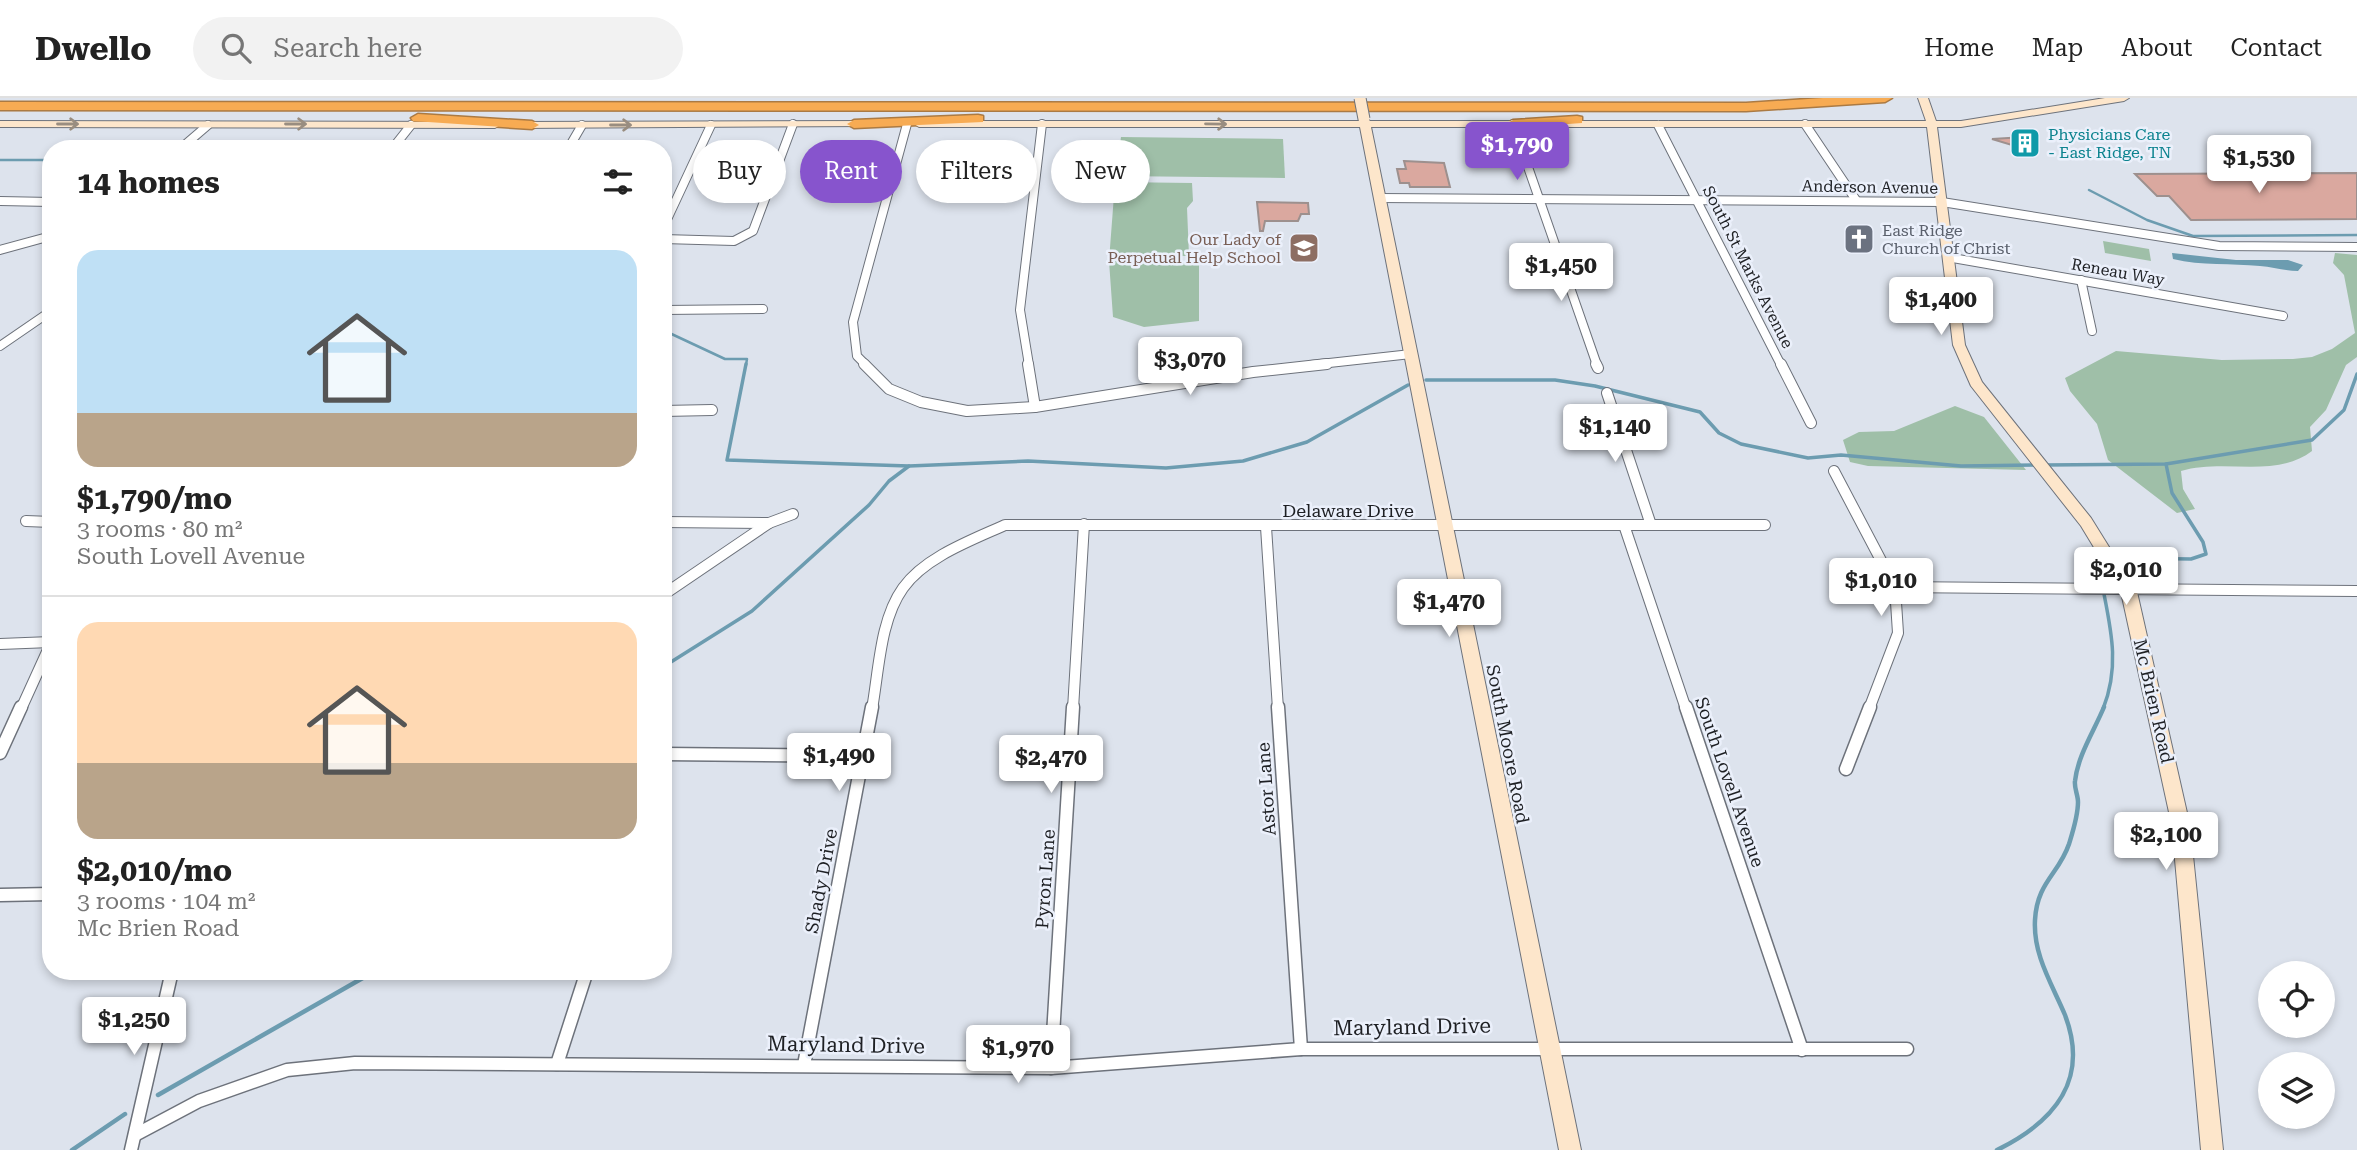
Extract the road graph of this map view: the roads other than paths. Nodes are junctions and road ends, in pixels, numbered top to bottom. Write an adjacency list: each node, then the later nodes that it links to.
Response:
1 (1360, 98): 9 (street, South Moore Road, bridge)
2 (1885, 98): 7 (highway)
3 (1923, 98): 8 (street, Mc Brien Road)
4 (2124, 98): 8 (street)
5 (4, 106): 6 (highway); 19 (highway)
6 (1272, 107): 7 (highway); 12 (highway)
7 (1746, 107): 15 (highway)
8 (1931, 121): 16 (street); 32 (street, Mc Brien Road)
9 (1364, 122): 14 (street, one-way to 9); 15 (street); 26 (street, South Moore Road)
10 (0, 124): 17 (street, one-way to 17)
11 (793, 124): 12 (street); 21 (street); 35 (street)
12 (854, 124): 13 (street)
13 (907, 124): 14 (street); 49 (street)
14 (1042, 124): 49 (street)
15 (1513, 124): 22 (street); 27 (street)
16 (1805, 124): 22 (street); 29 (street)
17 (208, 125): 18 (street, one-way to 18); 23 (street)
18 (411, 125): 19 (street); 24 (street)
19 (532, 125): 20 (street)
20 (582, 125): 21 (street, one-way to 21); 25 (street)
21 (711, 125): 33 (street)
22 (1658, 125): 28 (street, South St Marks Avenue)
23 (190, 140)
24 (399, 140)
25 (573, 140)
26 (1379, 198): 27 (street, Anderson Avenue); 46 (street, South Moore Road)
27 (1538, 199): 28 (street, Anderson Avenue); 47 (street)
28 (1695, 199): 29 (street, Anderson Avenue); 52 (street, South St Marks Avenue)
29 (1856, 200): 32 (street, Anderson Avenue)
30 (0, 201): 31 (street)
31 (42, 202)
32 (1942, 202): 36 (street, Anderson Avenue); 38 (street, Mc Brien Road)
33 (672, 209)
34 (42, 238): 37 (street)
35 (672, 239)
36 (2357, 247)
37 (0, 250)
38 (1947, 257): 39 (street, Reneau Way); 54 (street, Mc Brien Road)
39 (2081, 280): 42 (street, Reneau Way); 44 (street)
40 (762, 309): 41 (street)
41 (672, 310)
42 (2283, 316)
43 (42, 317): 45 (street)
44 (2092, 331)
45 (0, 346)
46 (1411, 354): 49 (street); 61 (street, South Moore Road)
47 (1598, 369)
48 (1607, 393): 63 (street)
49 (1035, 407)
50 (712, 410): 51 (street)
51 (672, 411)
52 (1811, 423)
53 (1834, 471): 67 (street)
54 (2043, 472): 69 (street, Mc Brien Road)
55 (793, 514): 59 (street)
56 (26, 522): 57 (street)
57 (42, 522)
58 (672, 523): 59 (street)
59 (769, 523): 68 (street)
60 (1084, 524): 65 (street, Delaware Drive); 66 (street, Delaware Drive); 88 (street, Pyron Lane)
61 (1446, 525): 62 (street, Delaware Drive); 65 (street, Delaware Drive); 82 (street, South Moore Road)
62 (1624, 525): 63 (street, Delaware Drive); 85 (street, South Lovell Avenue)
63 (1651, 525): 64 (street, Delaware Drive)
64 (1765, 525)
65 (1266, 527): 83 (street, Astor Lane)
66 (940, 558): 76 (street, Shady Drive)
67 (1895, 587): 69 (street); 77 (street)
68 (672, 589)
69 (2129, 592): 70 (street); 92 (street, Mc Brien Road)
70 (2357, 592)
71 (42, 642): 72 (street)
72 (0, 644)
73 (42, 662): 74 (street)
74 (0, 753)
75 (672, 754): 76 (street)
76 (863, 756): 87 (street, Shady Drive)
77 (1846, 769)
78 (42, 894): 79 (street)
79 (0, 895)
80 (170, 980): 89 (street)
81 (584, 980): 86 (street)
82 (1548, 1047): 83 (street, Maryland Drive); 85 (street, Maryland Drive); 91 (street, South Moore Road)
83 (1301, 1049): 88 (street, Maryland Drive)
84 (1907, 1049): 85 (street, Maryland Drive)
85 (1802, 1050)
86 (557, 1064): 87 (street, Maryland Drive); 89 (street, Maryland Drive)
87 (804, 1065): 88 (street, Maryland Drive)
88 (1051, 1068)
89 (135, 1135): 90 (street)
90 (131, 1150)
91 (1570, 1150)
92 (2212, 1150)

